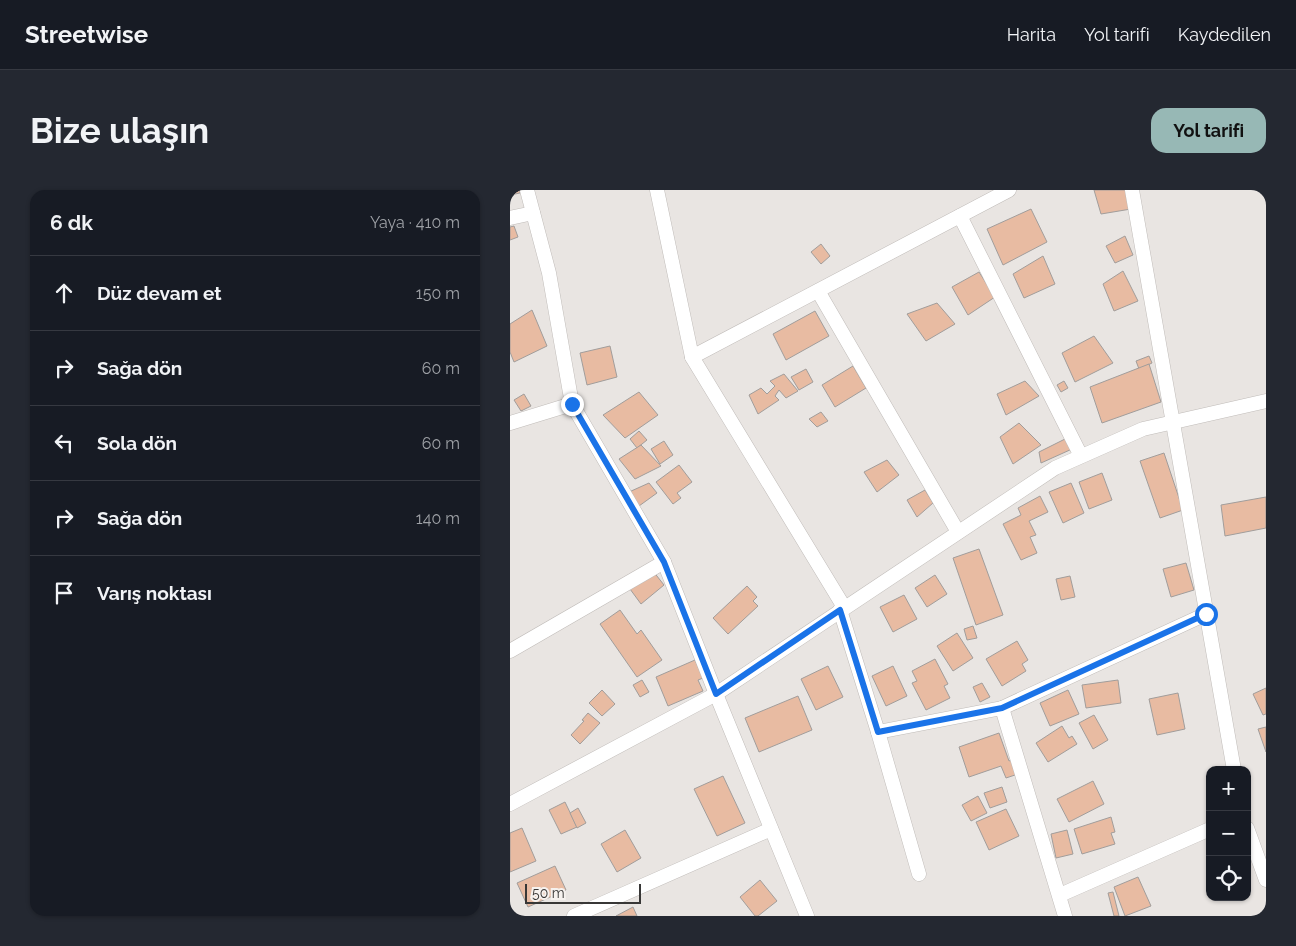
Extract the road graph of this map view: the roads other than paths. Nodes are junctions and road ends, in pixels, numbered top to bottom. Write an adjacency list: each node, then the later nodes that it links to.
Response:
1 (528, 190): 5 (street)
2 (657, 190): 9 (street)
3 (1008, 190): 6 (street)
4 (1132, 190): 12 (street)
5 (533, 212): 7 (street); 11 (street)
6 (960, 216): 8 (street); 14 (street)
7 (510, 218)
8 (818, 290): 9 (street); 15 (street)
9 (692, 357): 17 (street)
10 (1266, 401): 12 (street)
11 (572, 404): 13 (street); 16 (street)
12 (1173, 422): 14 (street); 18 (street)
13 (510, 423)
14 (1081, 456): 15 (street)
15 (958, 532): 17 (street)
16 (664, 562): 19 (street); 20 (street)
17 (842, 609): 20 (street); 22 (street)
18 (1206, 614): 21 (street); 23 (street)
19 (510, 651)
20 (716, 694): 24 (street); 25 (street)
21 (1002, 708): 22 (street); 30 (street)
22 (878, 732): 28 (street)
23 (1233, 766)
24 (510, 804)
25 (771, 829): 31 (street); 32 (street)
26 (1206, 831): 30 (street)
27 (1251, 839): 29 (street)
28 (919, 874)
29 (1266, 880)
30 (1060, 895): 33 (street)
31 (574, 916)
32 (807, 916)
33 (1065, 916)

